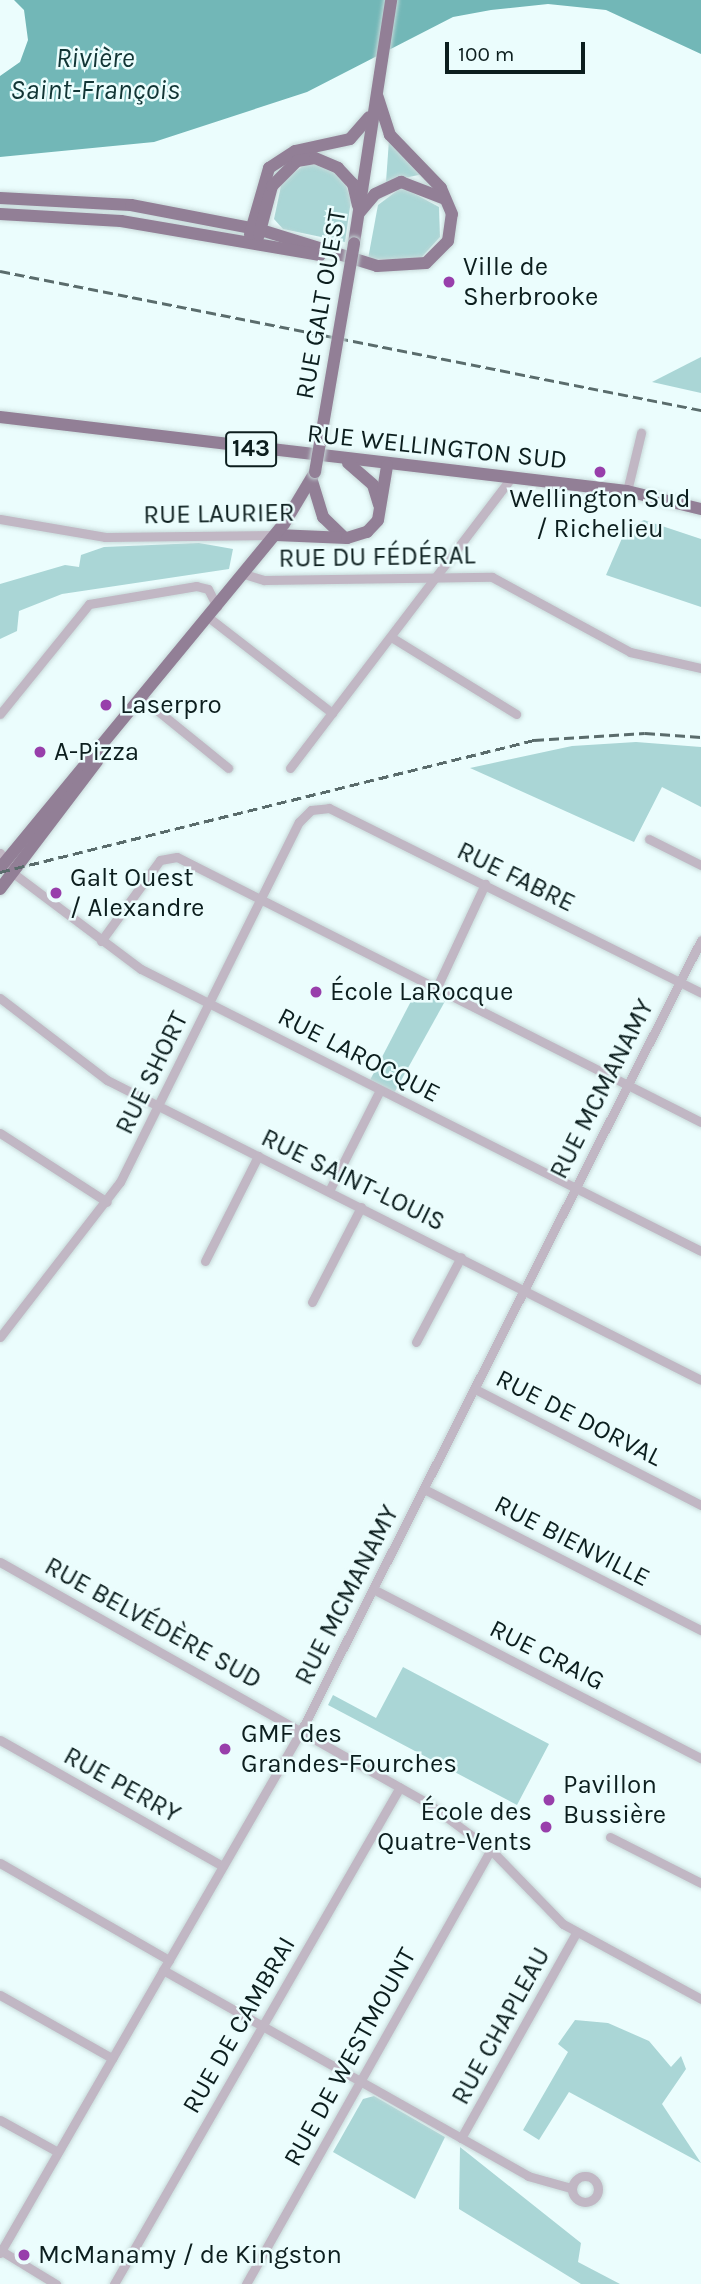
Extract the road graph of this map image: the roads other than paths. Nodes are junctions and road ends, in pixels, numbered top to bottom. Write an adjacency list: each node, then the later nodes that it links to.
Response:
1 (391, 0): 2 (main road, RUE GALT OUEST)
2 (377, 97): 4 (main road); 5 (main road, RUE GALT OUEST); 7 (main road)
3 (0, 198): 7 (main road)
4 (447, 201): 5 (main road); 9 (main road)
5 (360, 212): 7 (main road); 14 (main road, RUE GALT OUEST, bridge)
6 (0, 214): 8 (main road)
7 (255, 229): 8 (main road); 9 (main road)
8 (253, 244): 9 (main road)
9 (358, 261)
10 (0, 418): 12 (main road, RUE WELLINGTON SUD / 143)
11 (641, 433): 16 (street)
12 (342, 460): 13 (main road, RUE WELLINGTON SUD / 143); 18 (main road)
13 (387, 466): 15 (main road, RUE WELLINGTON SUD / 143); 18 (main road)
14 (313, 476): 20 (main road, RUE GALT OUEST); 21 (main road)
15 (511, 478): 16 (main road, RUE WELLINGTON SUD / 143); 23 (street)
16 (627, 491): 17 (main road, RUE WELLINGTON SUD / 143)
17 (701, 509)
18 (380, 512): 21 (main road)
19 (0, 519): 20 (street, RUE LAURIER)
20 (276, 535): 21 (main road, RUE LAURIER); 22 (main road, RUE GALT OUEST)
21 (346, 538)
22 (244, 574): 23 (street, RUE DU FÉDÉRAL); 24 (main road, RUE GALT OUEST)
23 (436, 580): 26 (street); 27 (street, RUE DU FÉDÉRAL)
24 (217, 607): 25 (main road, RUE GALT OUEST); 29 (street)
25 (208, 617): 28 (main road, RUE GALT OUEST); 30 (street)
26 (391, 637): 30 (street); 31 (street)
27 (701, 668)
28 (142, 698): 32 (street); 36 (main road, RUE GALT OUEST)
29 (0, 713)
30 (332, 713): 33 (street)
31 (516, 715)
32 (228, 768)
33 (289, 768)
34 (311, 810): 38 (street, RUE FABRE); 40 (street, RUE SHORT)
35 (649, 839): 37 (street)
36 (3, 864): 39 (main road, RUE GALT OUEST); 42 (street, RUE LAROCQUE)
37 (701, 864)
38 (485, 884): 43 (street, RUE FABRE); 44 (street)
39 (0, 889)
40 (262, 900): 42 (street); 44 (street); 47 (street, RUE SHORT)
41 (701, 940): 43 (street, RUE MCMANAMY)
42 (101, 941): 47 (street, RUE LAROCQUE)
43 (679, 982): 45 (street, RUE FABRE); 48 (street, RUE MCMANAMY)
44 (437, 987): 48 (street)
45 (701, 993)
46 (0, 998): 50 (street, RUE SAINT-LOUIS)
47 (210, 1003): 49 (street, RUE LAROCQUE); 50 (street, RUE SHORT)
48 (628, 1085): 51 (street); 54 (street, RUE MCMANAMY)
49 (380, 1090): 54 (street, RUE LAROCQUE); 55 (street)
50 (160, 1108): 53 (street, RUE SAINT-LOUIS); 56 (street, RUE SHORT)
51 (701, 1122)
52 (0, 1135): 56 (street)
53 (258, 1156): 55 (street, RUE SAINT-LOUIS); 60 (street)
54 (576, 1187): 58 (street, RUE LAROCQUE); 61 (street, RUE MCMANAMY)
55 (329, 1191): 57 (street, RUE SAINT-LOUIS)
56 (107, 1202): 63 (street, RUE SHORT)
57 (361, 1207): 59 (street, RUE SAINT-LOUIS); 62 (street)
58 (701, 1251)
59 (461, 1257): 61 (street, RUE SAINT-LOUIS); 64 (street)
60 (205, 1261)
61 (525, 1290): 65 (street, RUE SAINT-LOUIS); 66 (street, RUE MCMANAMY)
62 (312, 1302)
63 (0, 1337)
64 (416, 1342)
65 (701, 1380)
66 (475, 1389): 67 (street, RUE MCMANAMY); 68 (street, RUE DE DORVAL)
67 (424, 1489): 70 (street, RUE MCMANAMY); 71 (street, RUE BIENVILLE)
68 (701, 1504)
69 (0, 1562): 72 (street, RUE BELVÉDÈRE SUD)
70 (373, 1589): 72 (street, RUE MCMANAMY); 74 (street, RUE CRAIG)
71 (701, 1630)
72 (301, 1731): 75 (street, RUE BELVÉDÈRE SUD); 79 (street, RUE MCMANAMY)
73 (0, 1740): 79 (street, RUE PERRY)
74 (701, 1758)
75 (400, 1787): 77 (street, RUE BELVÉDÈRE SUD); 86 (street, RUE DE CAMBRAI)
76 (610, 1837): 80 (street)
77 (491, 1850): 81 (street, RUE BELVÉDÈRE SUD); 88 (street, RUE DE WESTMOUNT)
78 (0, 1863): 82 (street)
79 (223, 1866): 82 (street, RUE MCMANAMY)
80 (701, 1883)
81 (576, 1933): 85 (street, RUE BELVÉDÈRE SUD); 90 (street, RUE CHAPLEAU)
82 (169, 1960): 83 (street, RUE MCMANAMY)
83 (163, 1970): 86 (street); 87 (street, RUE MCMANAMY)
84 (0, 1995): 87 (street)
85 (701, 1998)
86 (262, 2026): 88 (street); 95 (street, RUE DE CAMBRAI)
87 (113, 2058): 91 (street, RUE MCMANAMY)
88 (360, 2081): 90 (street); 96 (street, RUE DE WESTMOUNT)
89 (0, 2120): 91 (street)
90 (461, 2137): 92 (street)
91 (58, 2152): 93 (street, RUE MCMANAMY)
92 (571, 2188)
93 (0, 2251): 94 (street)
94 (56, 2284)
95 (114, 2284)
96 (246, 2284)

